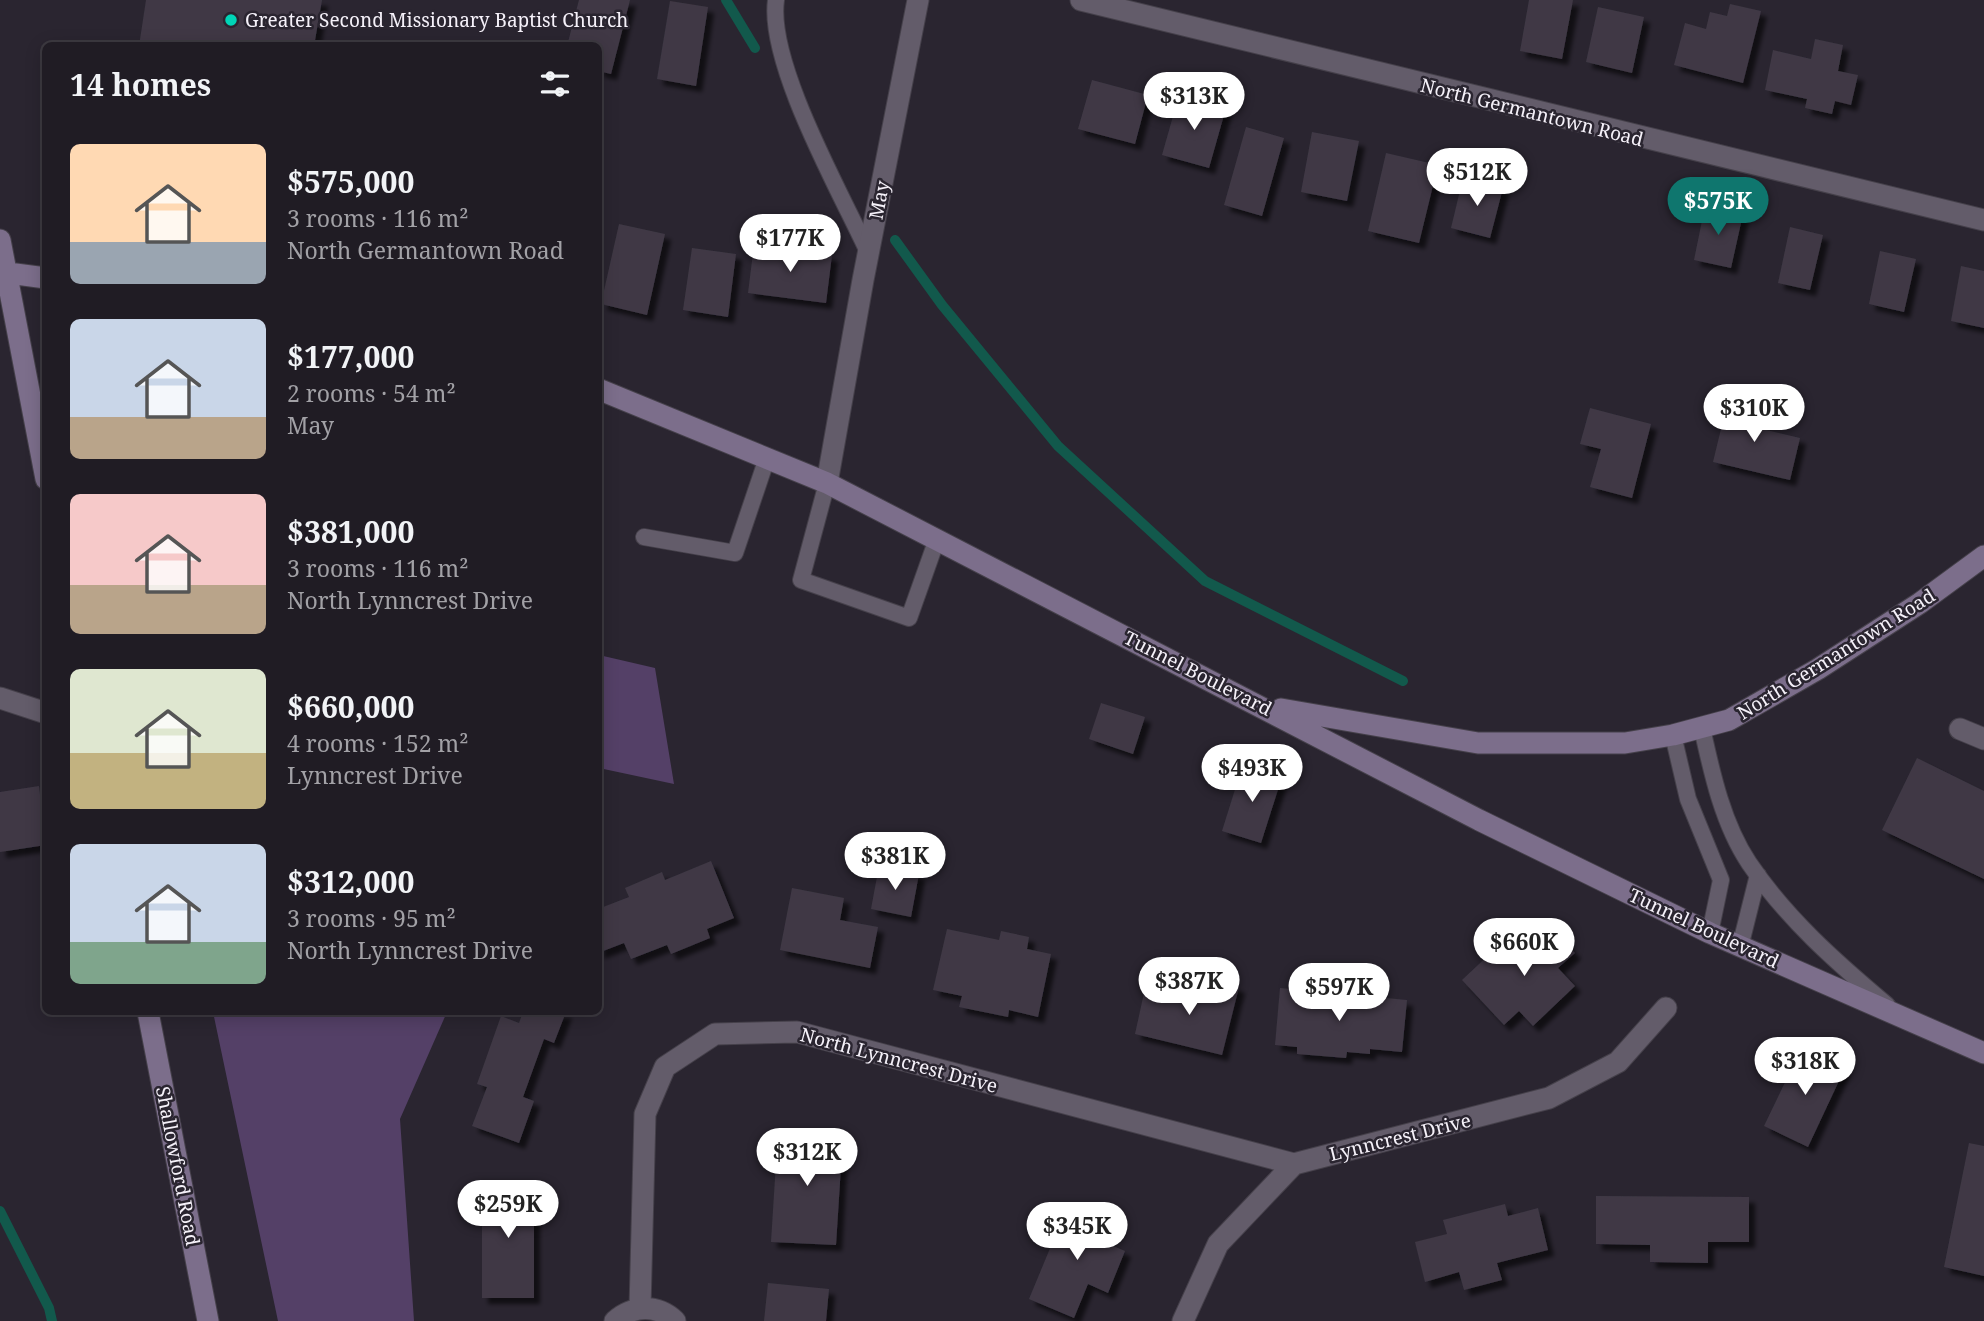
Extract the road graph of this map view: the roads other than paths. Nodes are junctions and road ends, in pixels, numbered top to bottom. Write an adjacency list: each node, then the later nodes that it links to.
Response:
1 (776, 0): 6 (lane)
2 (918, 0): 6 (street, May)
3 (1080, 0): 4 (street, North Germantown Road)
4 (1984, 220)
5 (0, 240): 7 (main road)
6 (868, 252): 12 (street, May)
7 (3, 272): 8 (main road); 11 (main road)
8 (42, 277)
9 (602, 391): 10 (main road, Tunnel Boulevard)
10 (767, 458): 12 (main road, Tunnel Boulevard); 13 (lane)
11 (42, 460)
12 (827, 483): 14 (main road, Tunnel Boulevard); 14 (lane)
13 (644, 537)
14 (937, 539): 17 (main road, Tunnel Boulevard)
15 (1984, 556): 19 (main road, North Germantown Road)
16 (0, 698): 18 (street)
17 (1263, 706): 21 (main road, North Germantown Road); 24 (main road, Tunnel Boulevard)
18 (42, 712)
19 (1702, 728): 21 (main road, North Germantown Road); 23 (lane)
20 (1959, 729): 22 (street)
21 (1673, 735): 24 (lane)
22 (1984, 739)
23 (1758, 875): 25 (lane); 28 (lane)
24 (1710, 933): 25 (main road, Tunnel Boulevard)
25 (1740, 947): 28 (main road, Tunnel Boulevard)
26 (1666, 1008): 30 (street, Lynncrest Drive)
27 (149, 1015): 32 (main road, Shallowford Road)
28 (1899, 1016): 29 (main road, Tunnel Boulevard)
29 (1984, 1053)
30 (1294, 1164): 31 (street, North Lynncrest Drive); 35 (street)
31 (640, 1308): 33 (street); 34 (street)
32 (208, 1321)
33 (615, 1321)
34 (675, 1321)
35 (1183, 1321)

